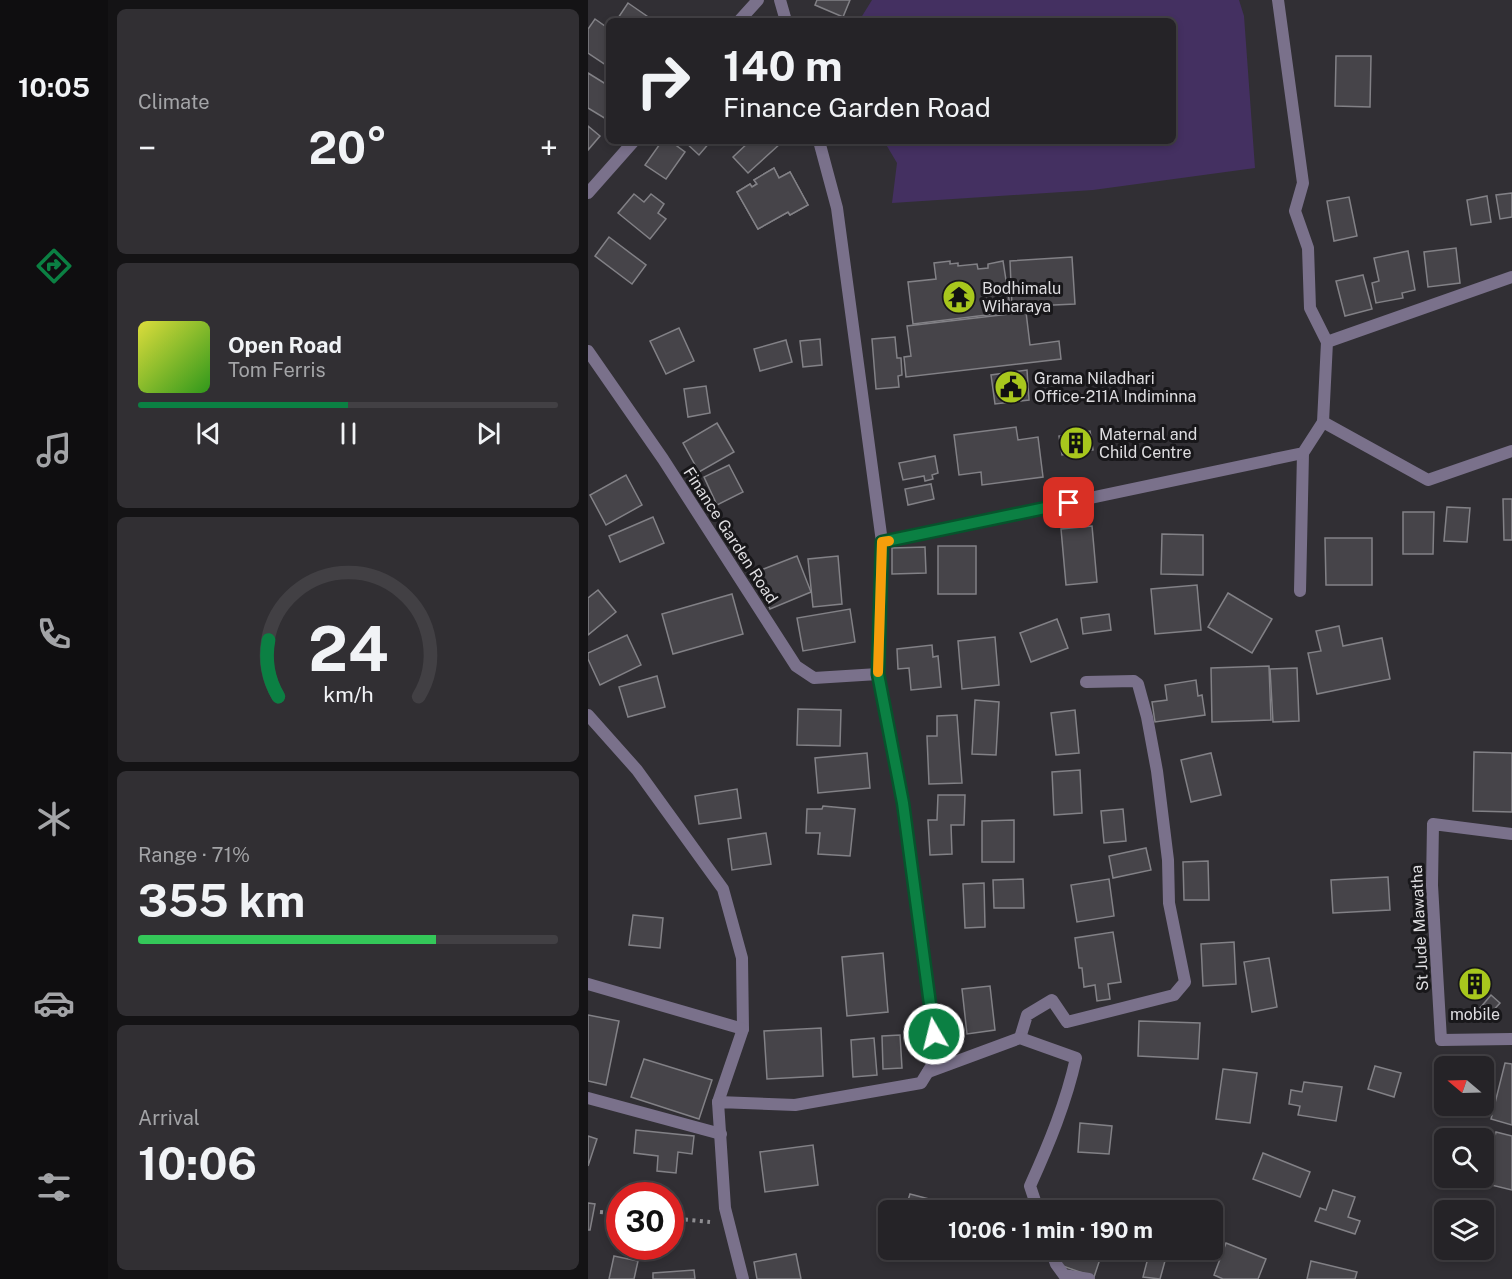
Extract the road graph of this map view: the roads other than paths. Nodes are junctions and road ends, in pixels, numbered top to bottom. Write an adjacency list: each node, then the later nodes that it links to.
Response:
1 (758, 0): 4 (street)
2 (780, 0): 5 (street)
3 (1278, 0): 10 (street)
4 (742, 18)
5 (785, 18)
6 (631, 144): 8 (street)
7 (820, 144): 15 (street)
8 (588, 193)
9 (1512, 277): 10 (street)
10 (1327, 342): 12 (street)
11 (588, 351): 17 (street, Finance Garden Road)
12 (1323, 422): 13 (street); 14 (street)
13 (1512, 451)
14 (1303, 453): 15 (street); 16 (street)
15 (882, 542): 17 (street)
16 (1300, 591)
17 (878, 674): 25 (street)
18 (1086, 682): 23 (street)
19 (588, 715): 22 (street)
20 (1512, 834): 24 (street, St Jude Mawatha)
21 (588, 984): 22 (street)
22 (743, 1029): 27 (street)
23 (1020, 1038): 25 (street); 29 (street)
24 (1512, 1039)
25 (928, 1072): 27 (street)
26 (588, 1098): 28 (street)
27 (718, 1102): 28 (street)
28 (721, 1134): 31 (street)
29 (1035, 1200)
30 (1055, 1260): 32 (street)
31 (743, 1279)
32 (1089, 1279)

